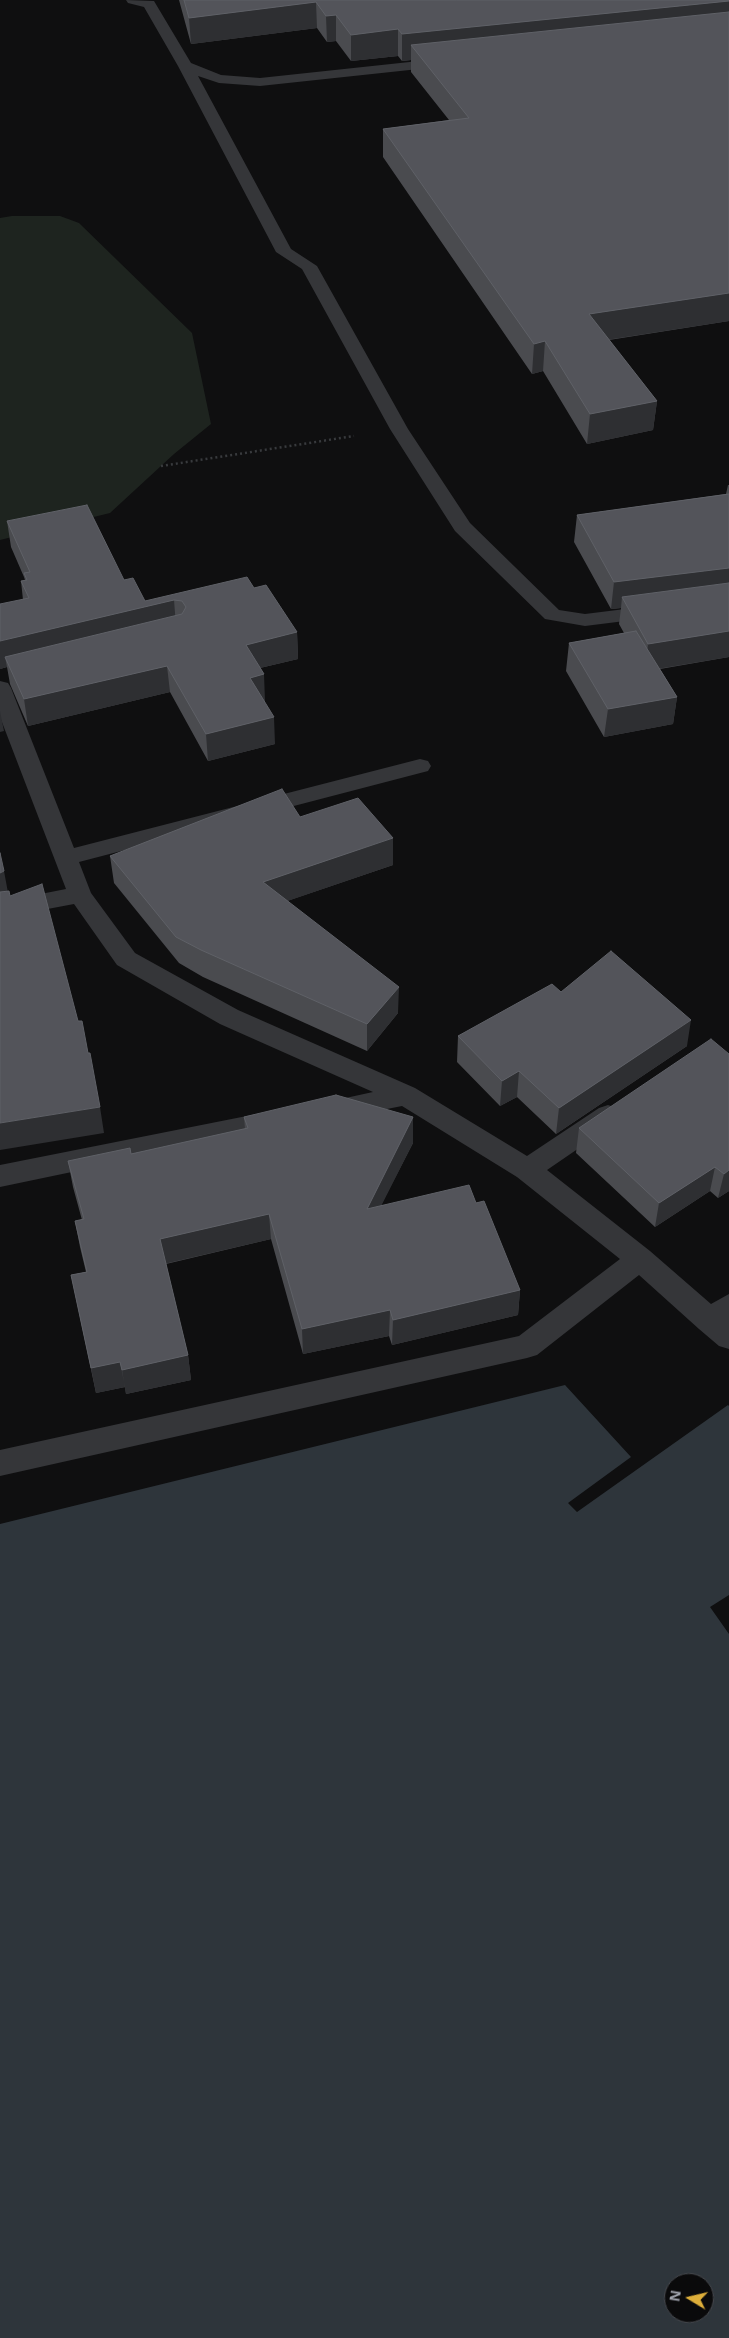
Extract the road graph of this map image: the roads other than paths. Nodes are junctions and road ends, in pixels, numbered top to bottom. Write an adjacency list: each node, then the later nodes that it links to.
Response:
1 (133, 0): 3 (street)
2 (465, 60): 3 (street)
3 (185, 66): 4 (street)
4 (729, 602)
5 (6, 679): 7 (street)
6 (420, 766): 7 (street)
7 (64, 858): 8 (street)
8 (80, 895): 9 (street); 10 (street)
9 (0, 910)
10 (406, 1095): 12 (street); 13 (street)
11 (624, 1104): 12 (street)
12 (526, 1170): 14 (street)
13 (0, 1176)
14 (640, 1259): 15 (street); 16 (street)
15 (722, 1321)
16 (0, 1463)

